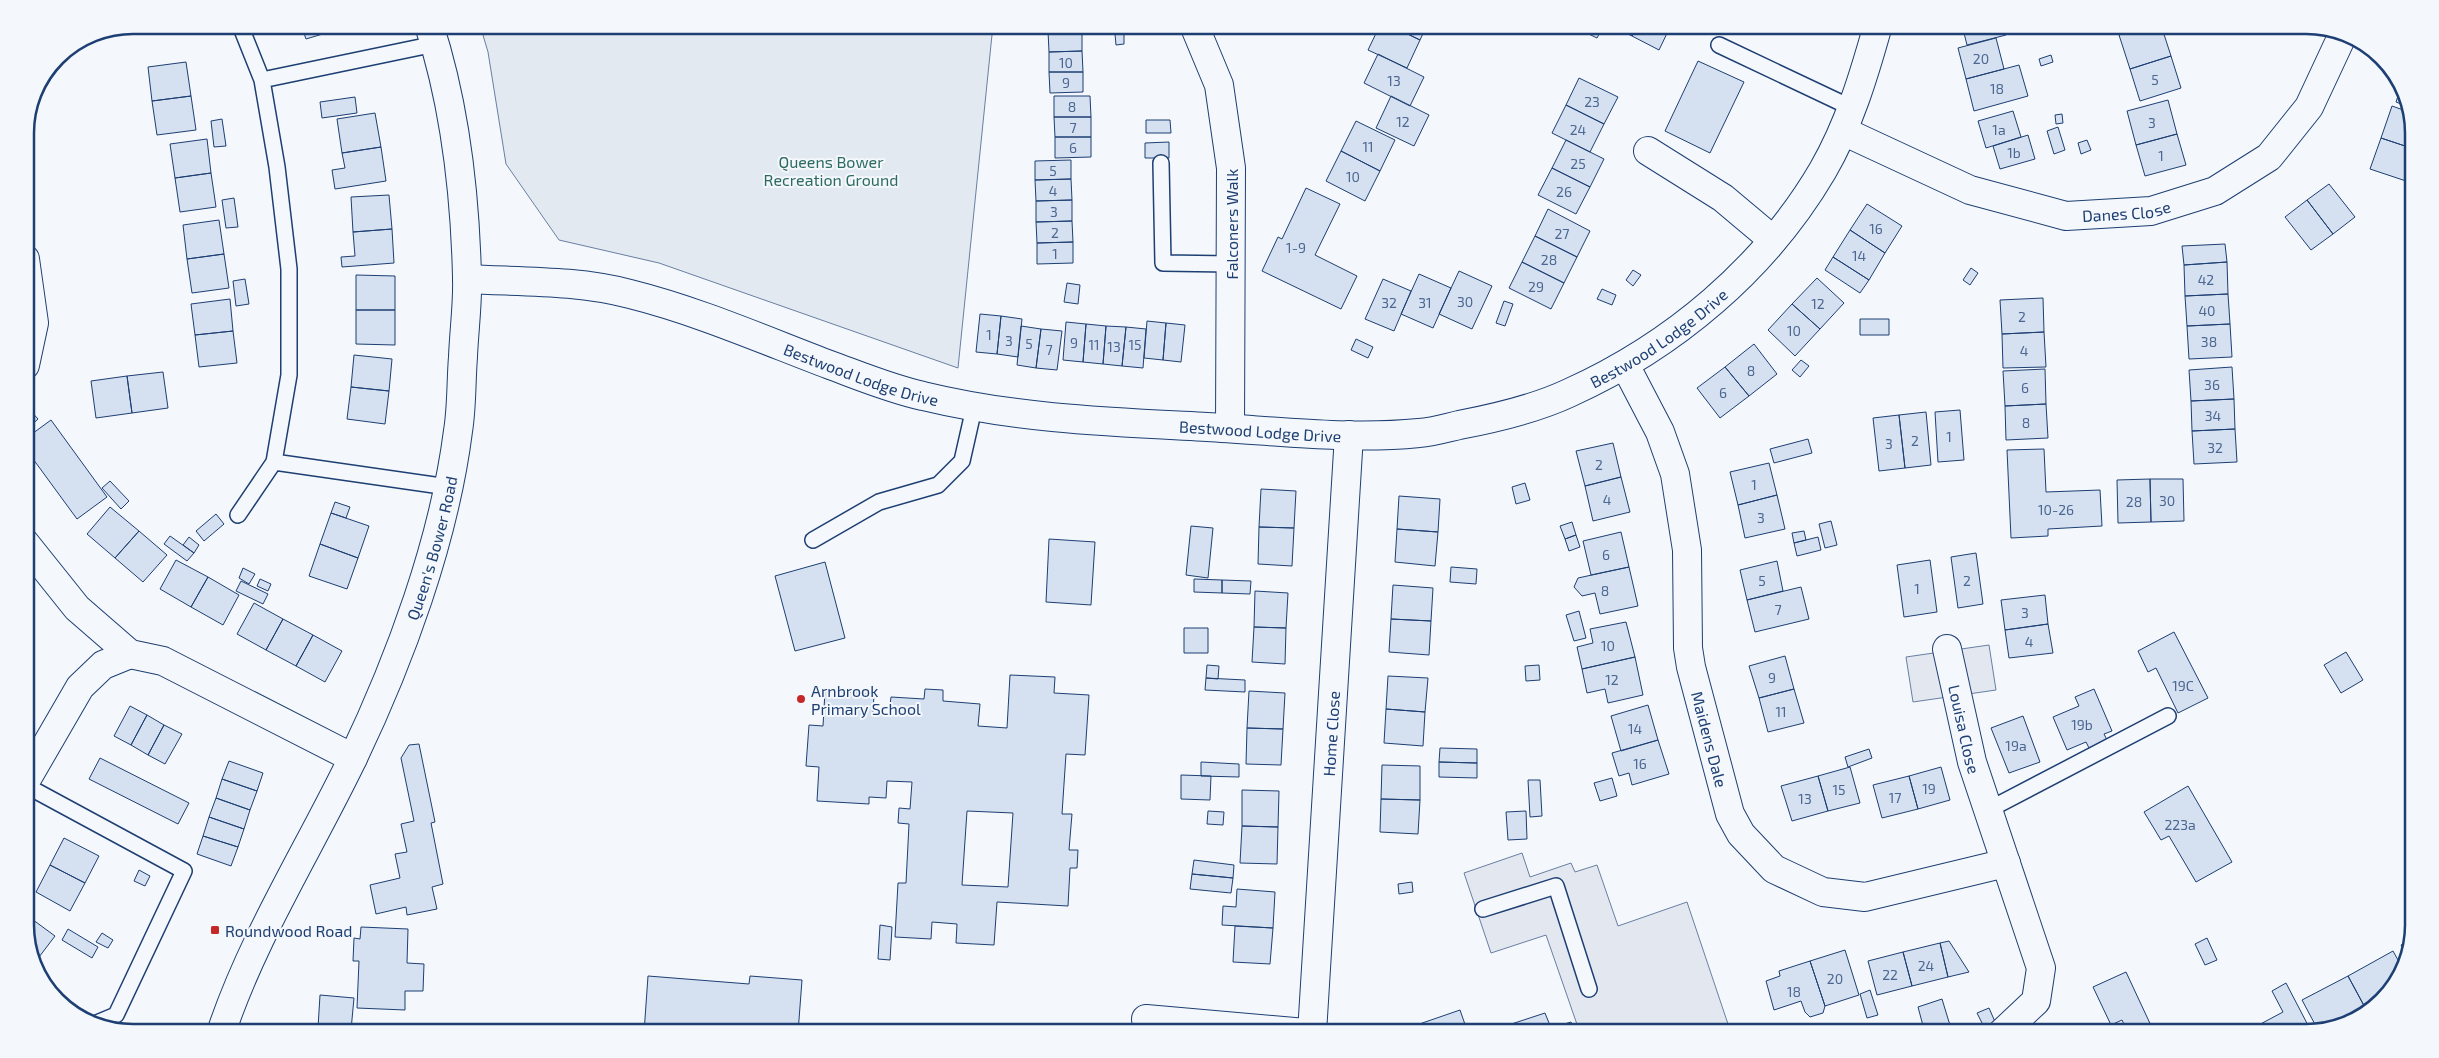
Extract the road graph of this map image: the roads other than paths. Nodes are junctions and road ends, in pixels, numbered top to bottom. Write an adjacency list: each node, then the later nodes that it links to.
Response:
1 (244, 34): 7 (lane)
2 (1200, 34): 12 (street, Falconers Walk)
3 (1875, 34): 8 (street, Bestwood Lodge Drive)
4 (432, 35): 7 (lane); 13 (street, Queen's Bower Road)
5 (2340, 40): 8 (street, Danes Close)
6 (1719, 45): 8 (lane)
7 (262, 80): 18 (lane)
8 (1848, 120): 11 (street, Bestwood Lodge Drive)
9 (1648, 151): 11 (street)
10 (1161, 163): 12 (lane)
11 (1773, 240): 14 (street, Bestwood Lodge Drive)
12 (1231, 264): 16 (street, Falconers Walk)
13 (467, 279): 15 (street, Bestwood Lodge Drive); 19 (street, Queen's Bower Road)
14 (1625, 365): 17 (street, Bestwood Lodge Drive); 30 (street, Maidens Dale)
15 (974, 408): 16 (street, Bestwood Lodge Drive); 21 (lane)
16 (1230, 428): 17 (street, Bestwood Lodge Drive)
17 (1350, 435): 37 (street, Home Close)
18 (274, 462): 19 (lane); 20 (lane)
19 (448, 488): 26 (street, Queen's Bower Road)
20 (238, 514)
21 (813, 540)
22 (34, 554): 24 (street)
23 (1947, 649): 29 (street, Louisa Close)
24 (130, 654): 26 (street); 27 (street)
25 (2168, 716): 29 (lane)
26 (353, 758): 35 (street, Queen's Bower Road)
27 (34, 768)
28 (34, 789): 34 (lane)
29 (1988, 810): 30 (street)
30 (2006, 864): 38 (street)
31 (1483, 909): 32 (lane)
32 (1589, 989)
33 (1146, 1019): 36 (street)
34 (104, 1020)
35 (224, 1024)
36 (1203, 1024)
37 (1313, 1024)
38 (2012, 1024)

